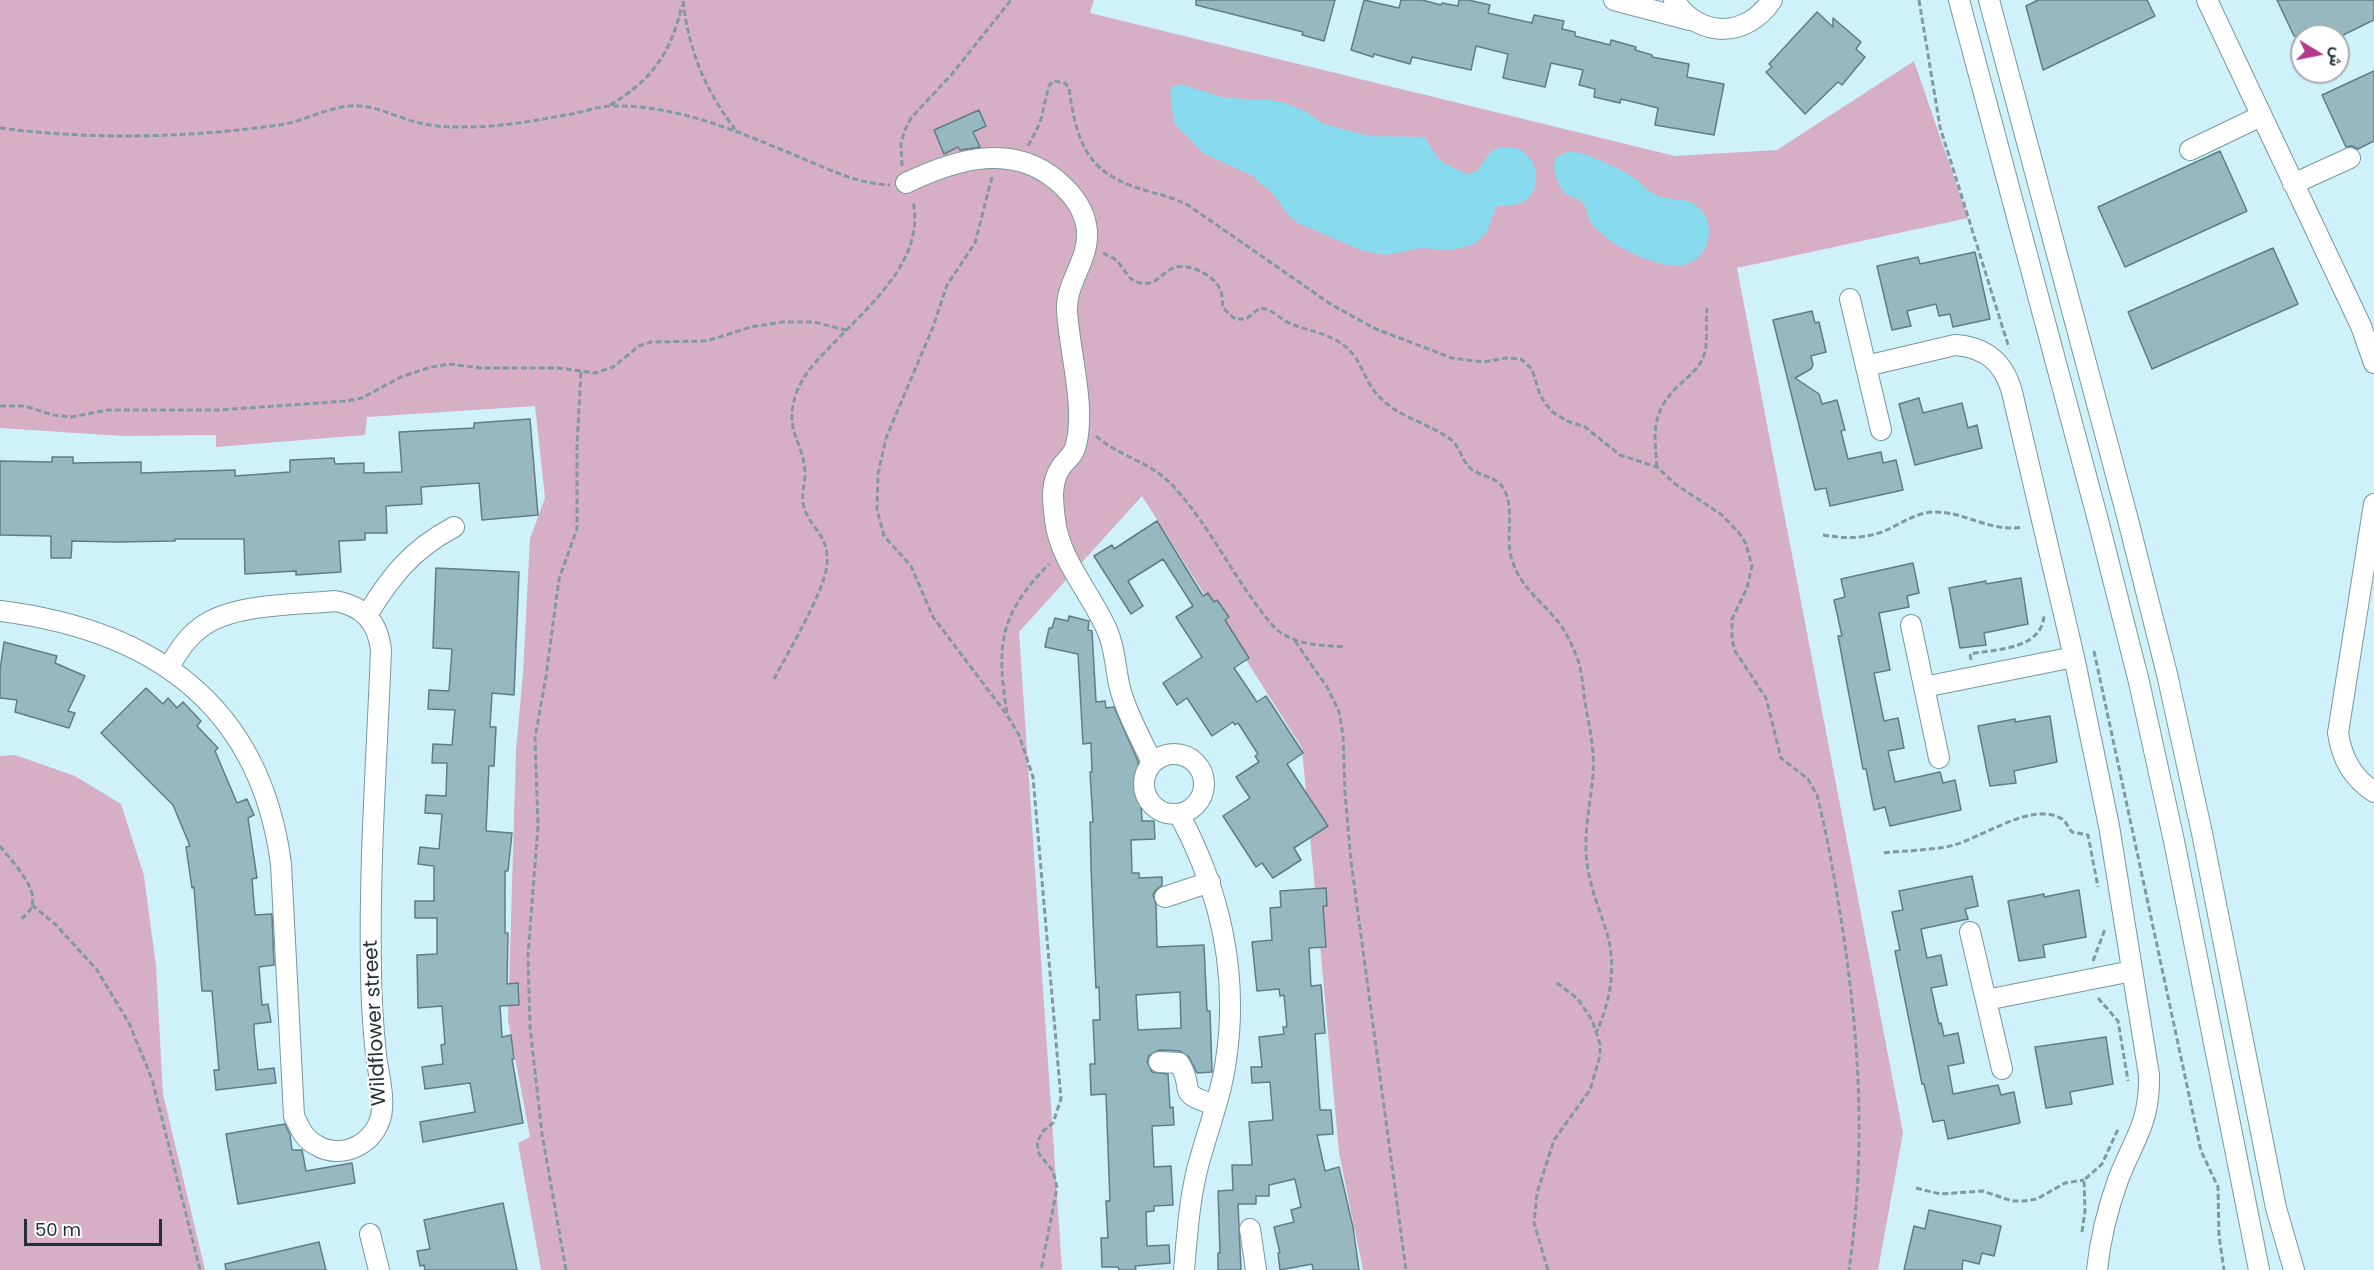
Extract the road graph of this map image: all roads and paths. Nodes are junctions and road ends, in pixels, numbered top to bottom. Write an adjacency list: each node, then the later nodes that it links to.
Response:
1 (1011, 0): 18 (path)
2 (1614, 0): 9 (street)
3 (1674, 0): 9 (street)
4 (1772, 0): 9 (street)
5 (1959, 0): 79 (street)
6 (1989, 0): 80 (street)
7 (2207, 0): 11 (street)
8 (683, 1): 10 (path); 13 (path)
9 (1693, 21)
10 (609, 106): 12 (path); 13 (path)
11 (2261, 116): 14 (street); 19 (street)
12 (0, 128)
13 (736, 131): 18 (path)
14 (2190, 150)
15 (997, 158): 17 (street); 18 (street); 47 (path)
16 (2350, 158): 19 (street)
17 (1019, 160): 20 (street); 30 (path)
18 (906, 183): 23 (path)
19 (2293, 184): 24 (street)
20 (1086, 243): 28 (street); 61 (path)
21 (1850, 298): 25 (street)
22 (1707, 308): 30 (path)
23 (846, 330): 26 (path); 45 (path)
24 (2374, 363)
25 (1866, 366): 29 (street); 42 (street)
26 (581, 371): 27 (path); 71 (path)
27 (0, 406)
28 (1078, 414): 35 (street); 40 (path)
29 (1881, 430)
30 (1657, 467): 77 (path)
31 (2374, 504): 50 (street)
32 (2021, 518): 34 (path)
33 (454, 527): 38 (street)
34 (1823, 535)
35 (1063, 550): 47 (path); 49 (street)
36 (0, 611): 43 (street, Wildflower street)
37 (2044, 612): 44 (path)
38 (366, 615): 43 (street); 43 (street, Wildflower street)
39 (1911, 625): 46 (street)
40 (1294, 641): 41 (path); 75 (path)
41 (1346, 647)
42 (2074, 657): 44 (street); 58 (street)
43 (168, 668)
44 (1973, 677): 46 (street)
45 (774, 679)
46 (1924, 687): 48 (street)
47 (1007, 715): 72 (path)
48 (1939, 758)
49 (1152, 762): 51 (street); 51 (street)
50 (2374, 792)
51 (1179, 814): 53 (street)
52 (0, 846): 55 (path)
53 (1210, 882): 54 (street); 64 (street)
54 (1165, 897)
55 (33, 905): 56 (path); 69 (path)
56 (19, 920)
57 (1970, 932): 60 (street)
58 (2132, 971): 60 (street); 78 (street)
59 (1557, 983): 61 (path)
60 (1986, 1000): 63 (street)
61 (1597, 1031): 76 (path)
62 (1158, 1062): 64 (street)
63 (2002, 1069)
64 (1216, 1105): 73 (street)
65 (2084, 1180): 66 (path)
66 (1916, 1188)
67 (1250, 1229): 74 (street)
68 (370, 1234): 70 (street)
69 (200, 1270)
70 (378, 1270)
71 (566, 1270)
72 (1041, 1270)
73 (1184, 1270)
74 (1256, 1270)
75 (1406, 1270)
76 (1548, 1270)
77 (1849, 1270)
78 (2097, 1270)
79 (2259, 1270)
80 (2294, 1270)

